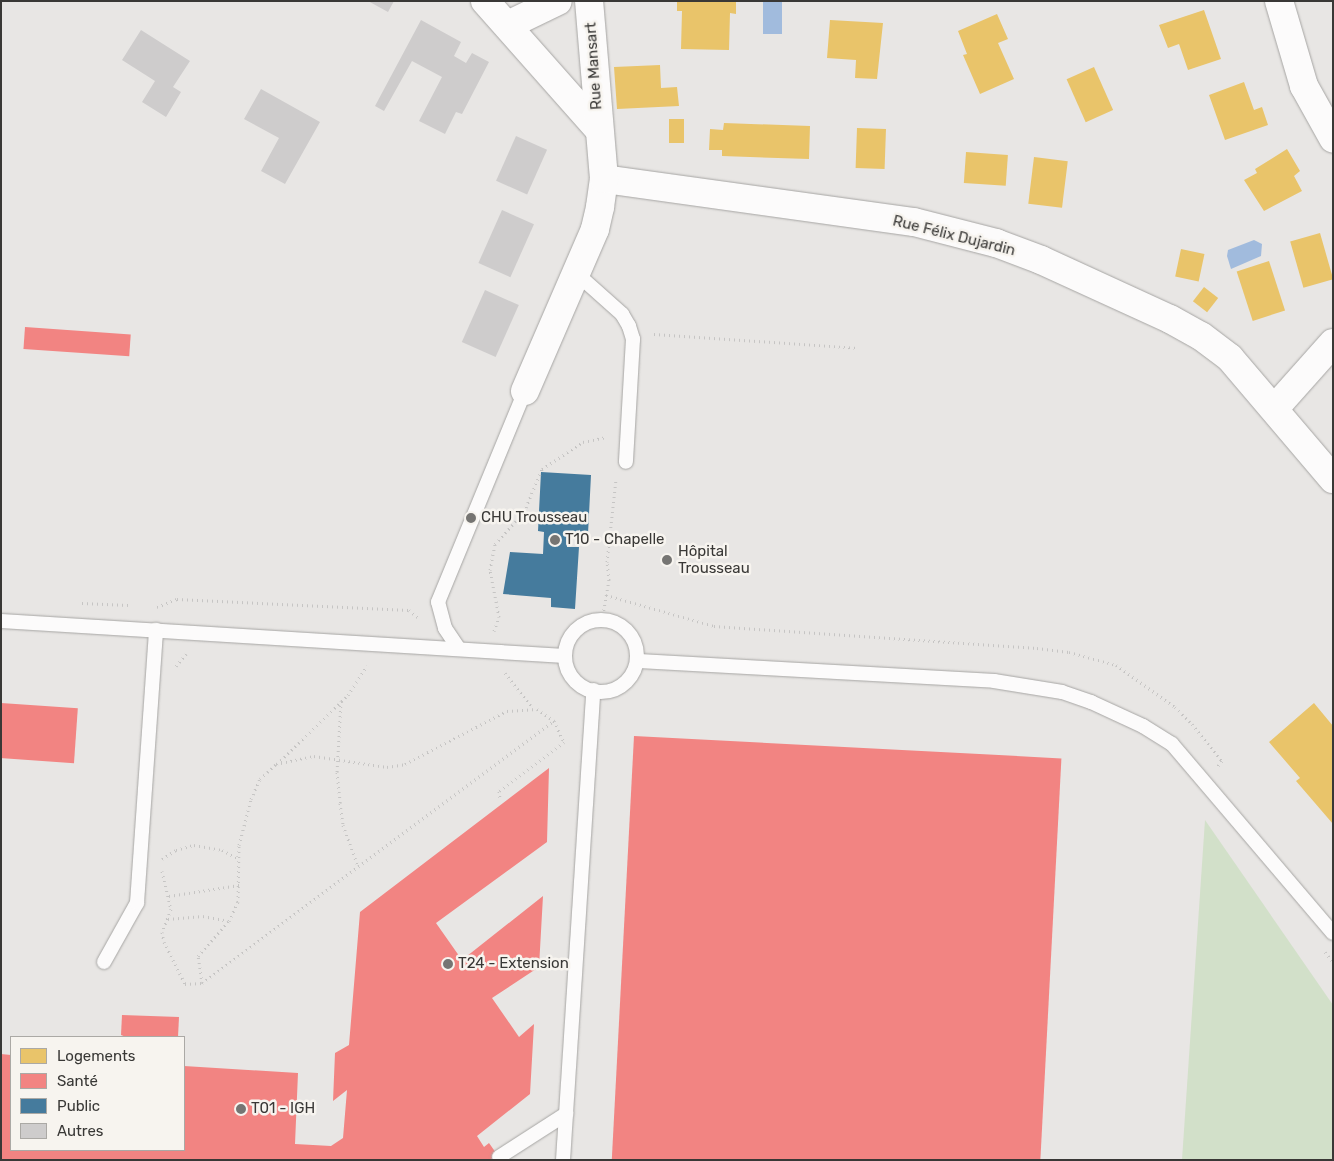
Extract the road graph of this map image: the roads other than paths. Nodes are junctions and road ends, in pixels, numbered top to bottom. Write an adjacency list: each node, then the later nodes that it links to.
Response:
1 (485, 1): 5 (street)
2 (558, 1): 5 (street)
3 (589, 1): 6 (street, Rue Mansart)
4 (1280, 1): 7 (street)
5 (508, 25): 6 (street)
6 (599, 130): 8 (street)
7 (1333, 138)
8 (604, 178): 9 (street); 12 (street, Rue Félix Dujardin)
9 (576, 273): 11 (street); 13 (lane)
10 (1333, 343): 12 (street)
11 (525, 391): 17 (lane)
12 (1275, 408): 14 (street, Rue Félix Dujardin)
13 (626, 462)
14 (1333, 479)
15 (1, 620): 16 (lane)
16 (156, 630): 17 (lane); 22 (lane)
17 (459, 649): 18 (lane)
18 (565, 656): 19 (lane); 20 (lane)
19 (639, 661): 20 (lane); 21 (lane)
20 (593, 690): 23 (lane)
21 (1333, 933)
22 (104, 962)
23 (566, 1114): 24 (lane); 25 (lane)
24 (499, 1157)
25 (563, 1160)

